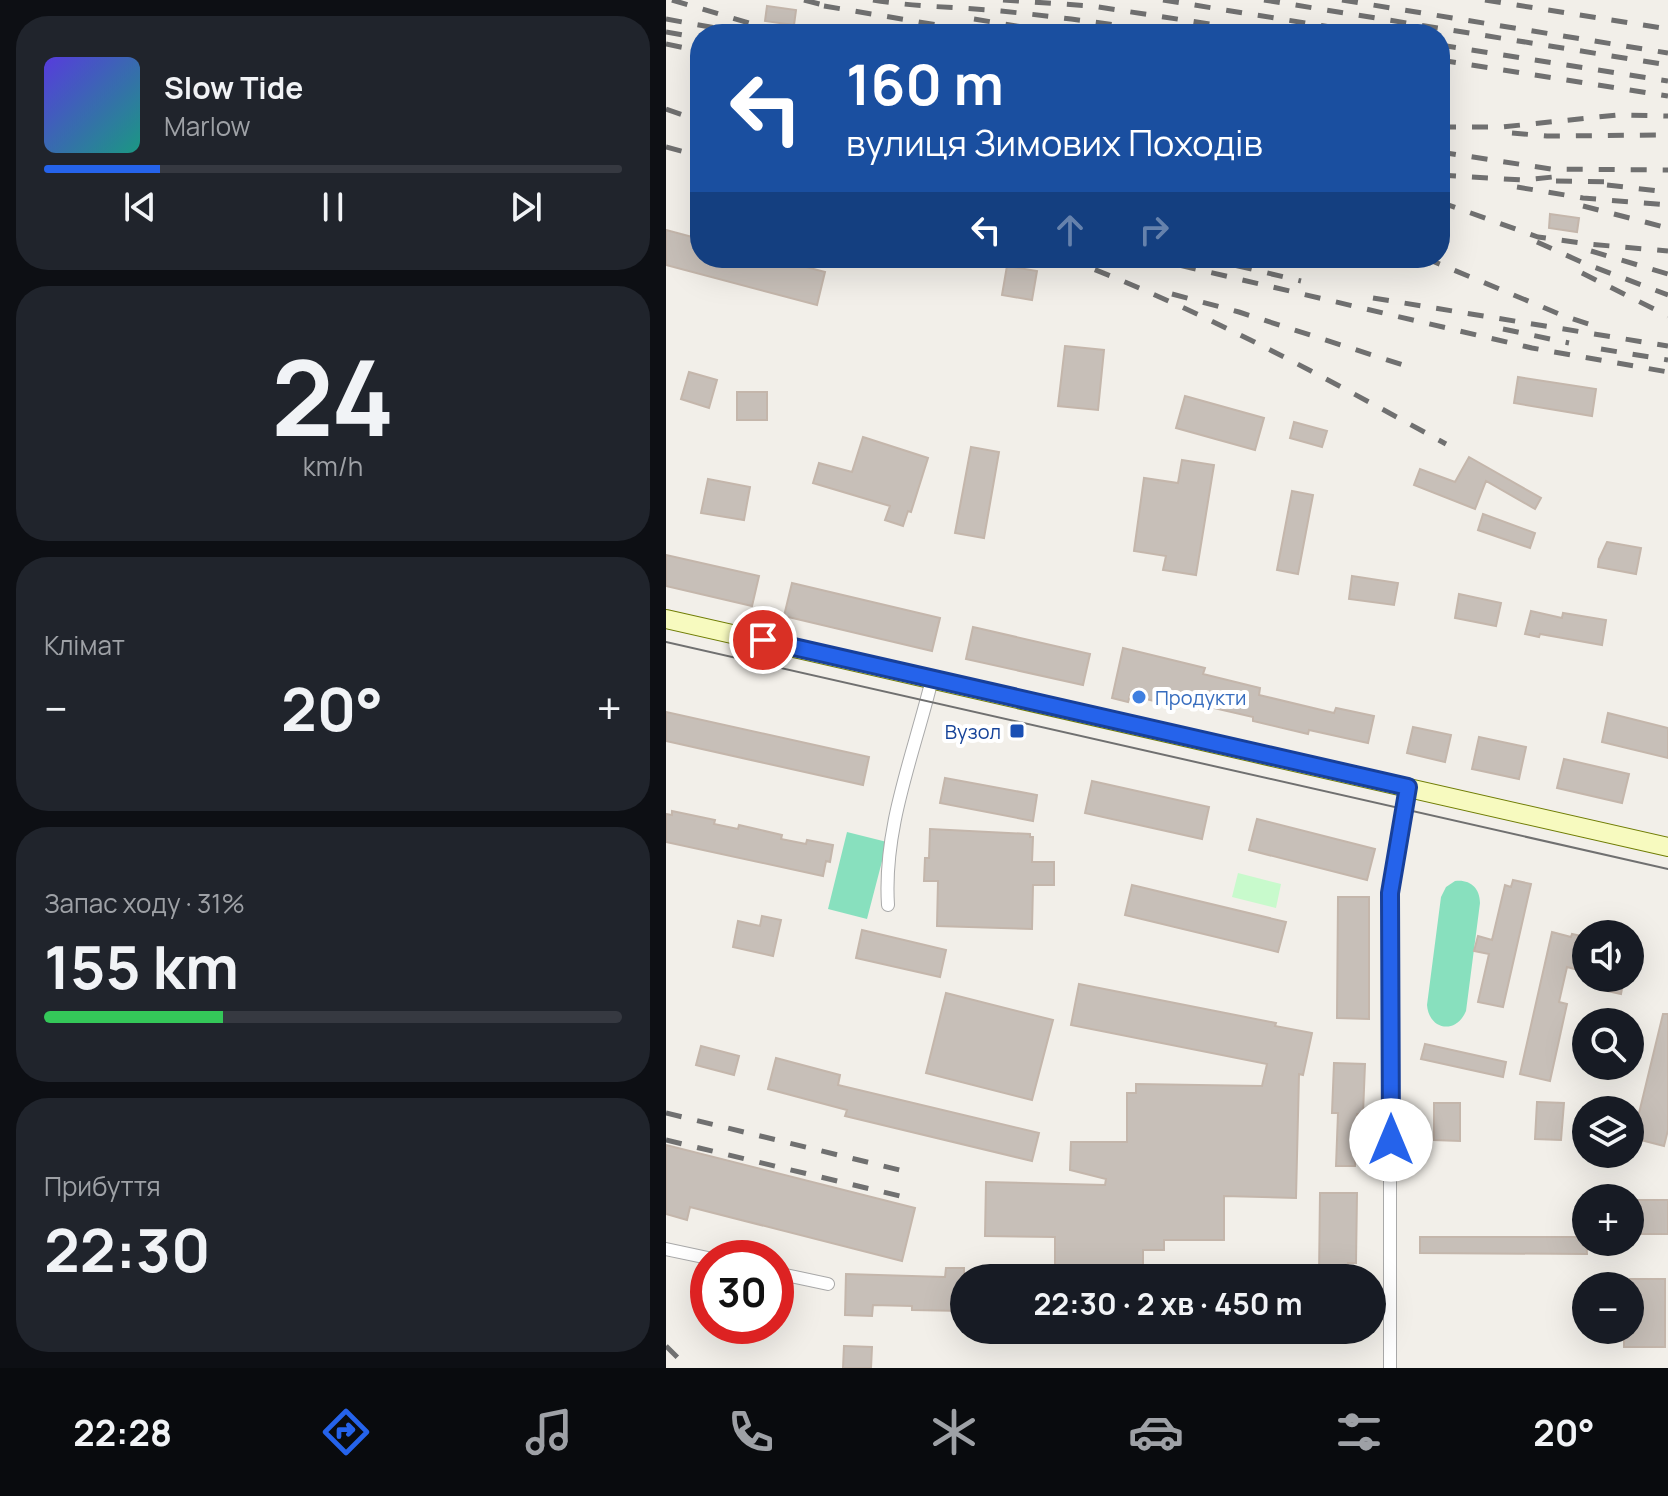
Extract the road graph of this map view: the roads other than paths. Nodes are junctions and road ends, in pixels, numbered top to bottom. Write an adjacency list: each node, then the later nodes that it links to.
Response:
1 (666, 619): 2 (main road)
2 (932, 679): 3 (main road); 5 (street)
3 (1408, 787): 4 (main road); 10 (street)
4 (1668, 847)
5 (888, 905)
6 (666, 1249): 7 (street)
7 (690, 1254)
8 (794, 1277): 9 (street)
9 (828, 1284)
10 (1390, 1368)

